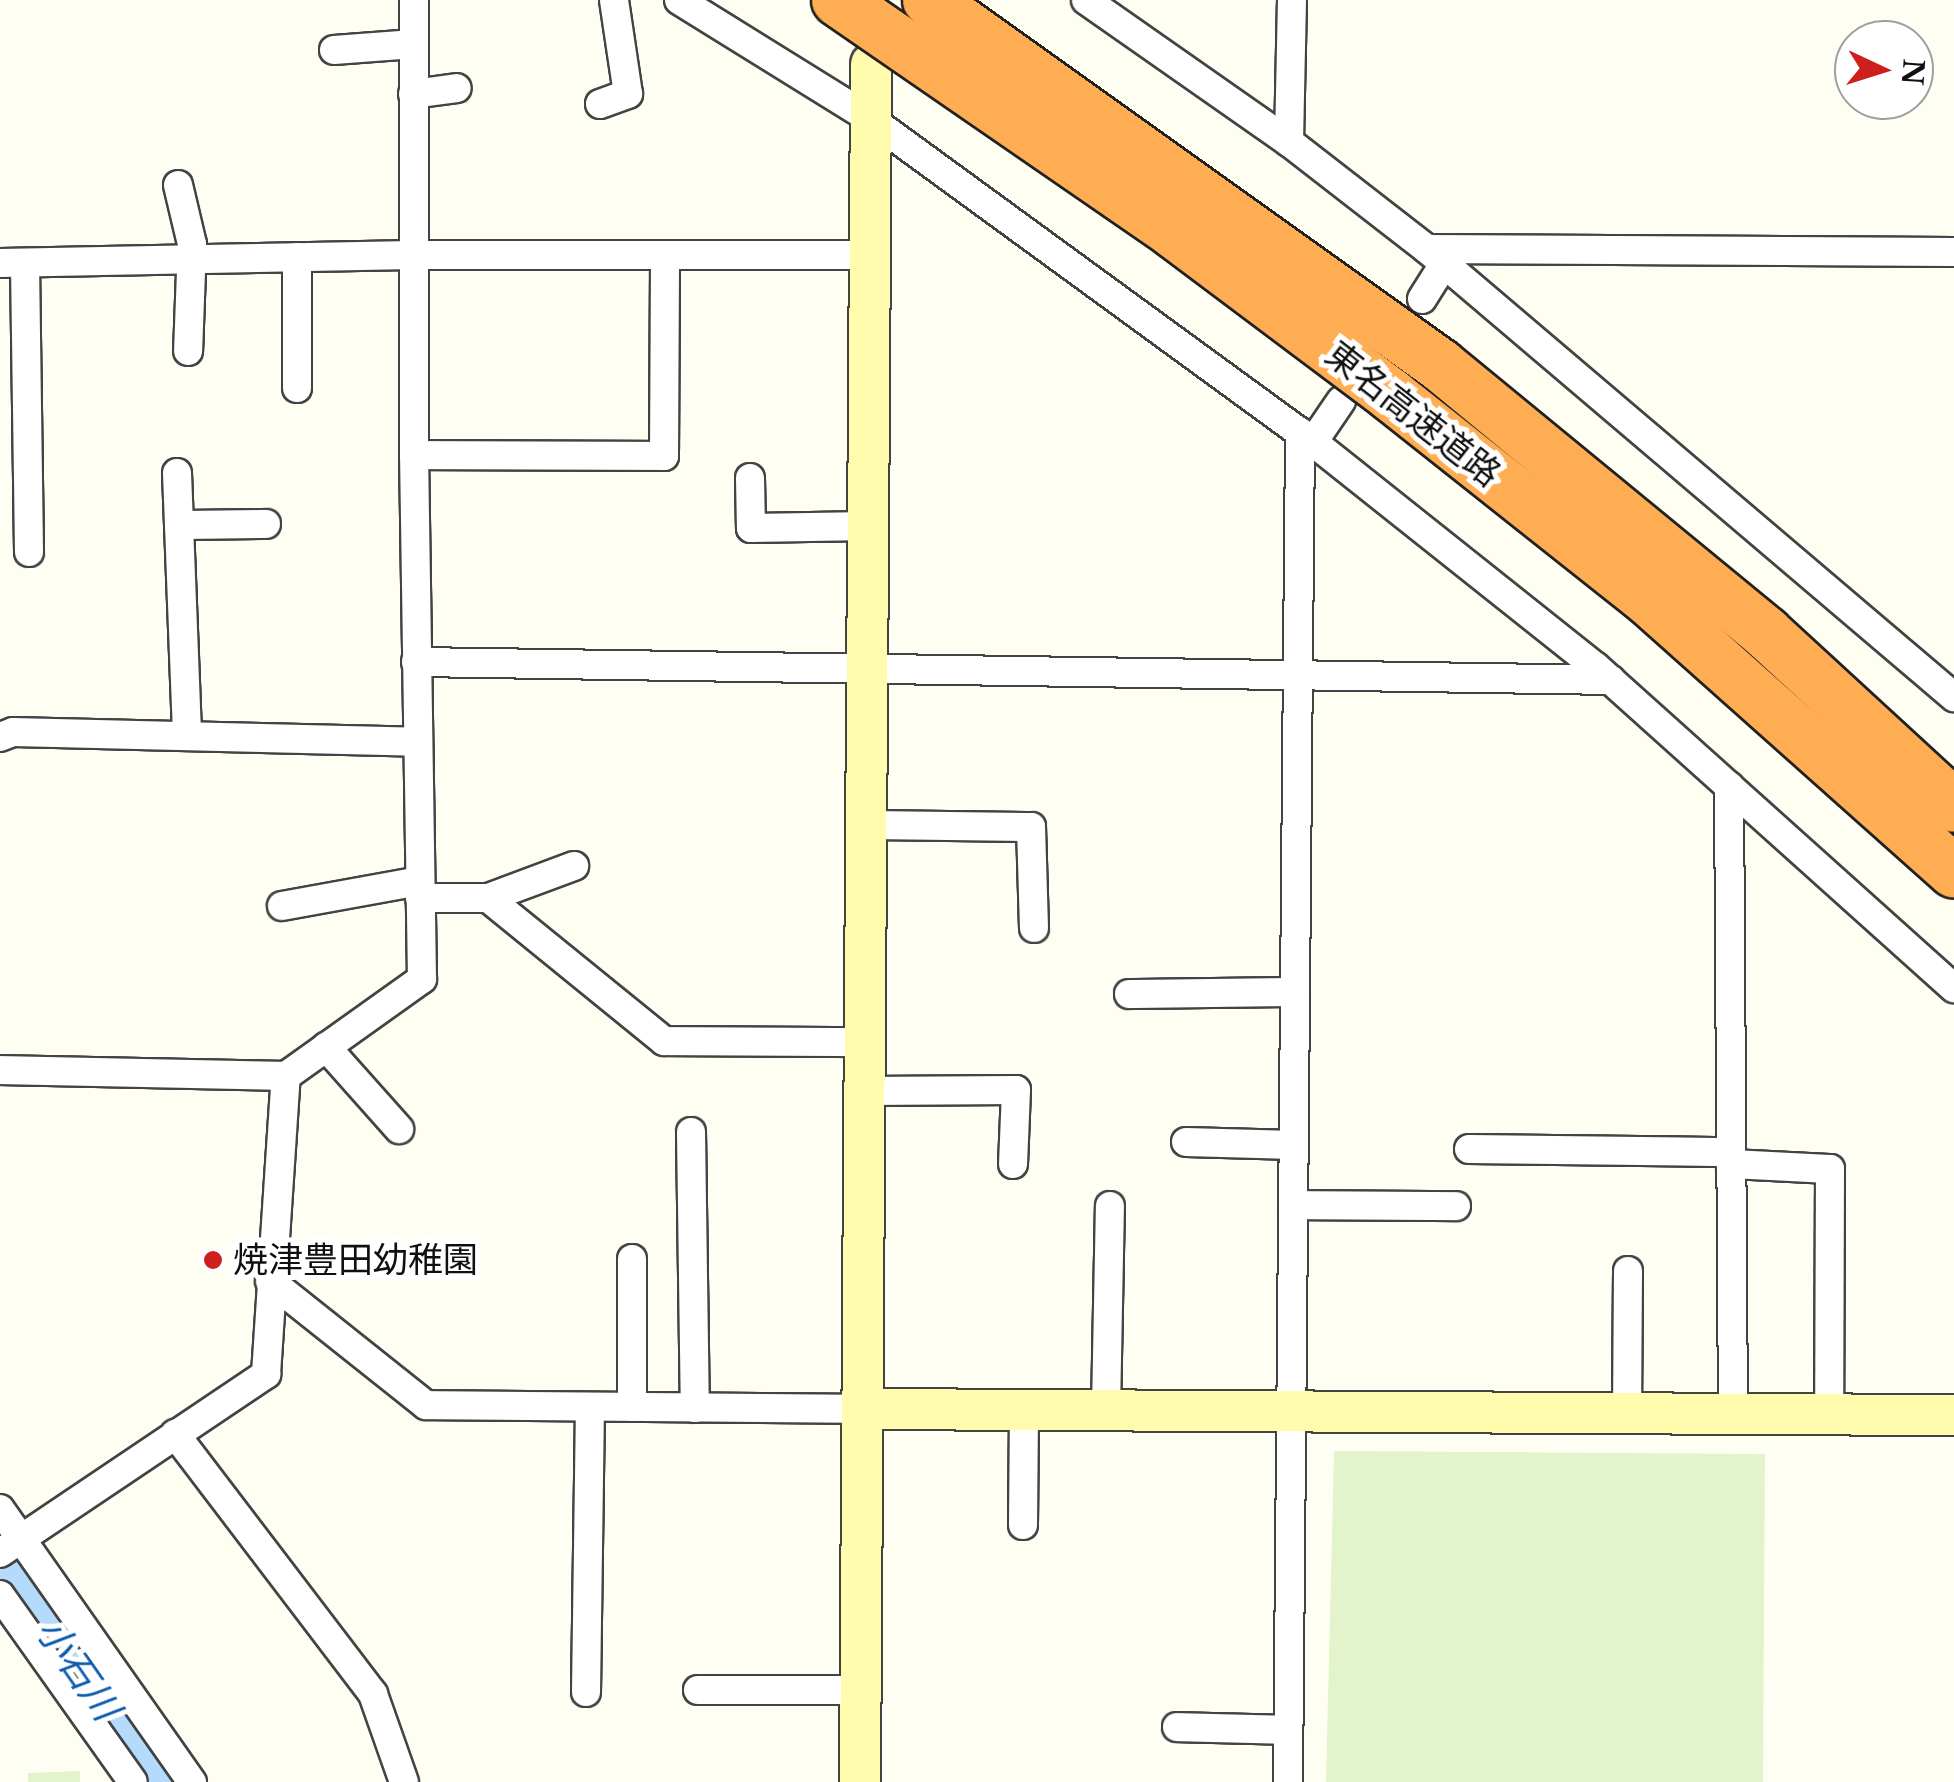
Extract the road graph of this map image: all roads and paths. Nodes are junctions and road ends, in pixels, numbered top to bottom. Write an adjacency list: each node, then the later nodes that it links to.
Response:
1 (414, 0): 8 (street)
2 (614, 0): 13 (street)
3 (679, 0): 14 (street)
4 (838, 0): 49 (highway, 東名高速道路, bridge)
5 (929, 0): 46 (highway, 東名高速道路, bridge)
6 (1086, 0): 15 (street)
7 (1292, 0): 15 (street)
8 (414, 44): 9 (street); 12 (street)
9 (334, 50)
10 (871, 64): 14 (street)
11 (458, 88): 12 (street)
12 (414, 94): 18 (street)
13 (600, 104)
14 (870, 118): 20 (street); 29 (street)
15 (1289, 142): 21 (street)
16 (178, 185): 23 (street)
17 (1954, 252): 21 (street)
18 (412, 255): 19 (street); 22 (street); 30 (street)
19 (665, 255): 20 (street); 30 (street)
20 (869, 256): 35 (street)
21 (1436, 257): 25 (street); 41 (street)
22 (296, 258): 23 (street); 27 (street)
23 (190, 260): 24 (street); 26 (street)
24 (12, 264): 36 (street)
25 (1422, 298)
26 (188, 351)
27 (297, 388)
28 (1342, 401): 29 (street)
29 (1307, 437): 39 (street); 40 (street)
30 (414, 455): 37 (street)
31 (177, 473): 34 (street)
32 (750, 478): 35 (street)
33 (266, 524): 34 (street)
34 (179, 525): 42 (street)
35 (868, 526): 38 (street)
36 (29, 552)
37 (416, 662): 38 (street); 44 (street)
38 (867, 672): 39 (street); 47 (street)
39 (1298, 678): 40 (street); 55 (street)
40 (1611, 680): 45 (street)
41 (1954, 697)
42 (187, 736): 43 (street); 44 (street)
43 (0, 737)
44 (417, 742): 50 (street)
45 (1729, 786): 54 (street); 67 (street)
46 (1954, 806)
47 (866, 824): 53 (street); 57 (street)
48 (574, 866): 51 (street)
49 (1954, 872)
50 (420, 890): 51 (street); 52 (street); 58 (street)
51 (488, 898): 57 (street)
52 (282, 906)
53 (1034, 928)
54 (1954, 988)
55 (1295, 992): 56 (street); 65 (street)
56 (1129, 994)
57 (866, 1042): 61 (street)
58 (326, 1047): 60 (street); 62 (street)
59 (0, 1070): 60 (street)
60 (286, 1076): 74 (street)
61 (865, 1091): 68 (street); 78 (street)
62 (399, 1129)
63 (691, 1132): 77 (street)
64 (1186, 1142): 65 (street)
65 (1294, 1145): 69 (street)
66 (1469, 1149): 67 (street)
67 (1731, 1158): 84 (street); 85 (street)
68 (1013, 1164)
69 (1293, 1205): 71 (street); 81 (street)
70 (1110, 1206): 80 (street)
71 (1456, 1206)
72 (632, 1259): 76 (street)
73 (1628, 1271): 82 (street)
74 (270, 1282): 75 (street); 86 (street)
75 (590, 1406): 76 (street); 93 (street)
76 (632, 1407): 77 (street)
77 (695, 1408): 78 (street)
78 (864, 1410): 79 (street); 92 (street)
79 (1024, 1410): 80 (street); 88 (street)
80 (1106, 1410): 81 (street)
81 (1291, 1410): 82 (street); 95 (street)
82 (1627, 1415): 85 (street)
83 (1954, 1415): 84 (street)
84 (1829, 1416): 85 (street)
85 (1732, 1417)
86 (175, 1434): 89 (street); 98 (street)
87 (0, 1509): 89 (street)
88 (1022, 1524)
89 (10, 1545): 97 (street)
90 (0, 1594): 96 (street)
91 (698, 1690): 92 (street)
92 (861, 1690): 99 (street)
93 (586, 1692)
94 (1178, 1726): 95 (street)
95 (1288, 1730): 100 (street)
96 (133, 1782)
97 (192, 1782)
98 (404, 1782)
99 (860, 1782)
100 (1288, 1782)

